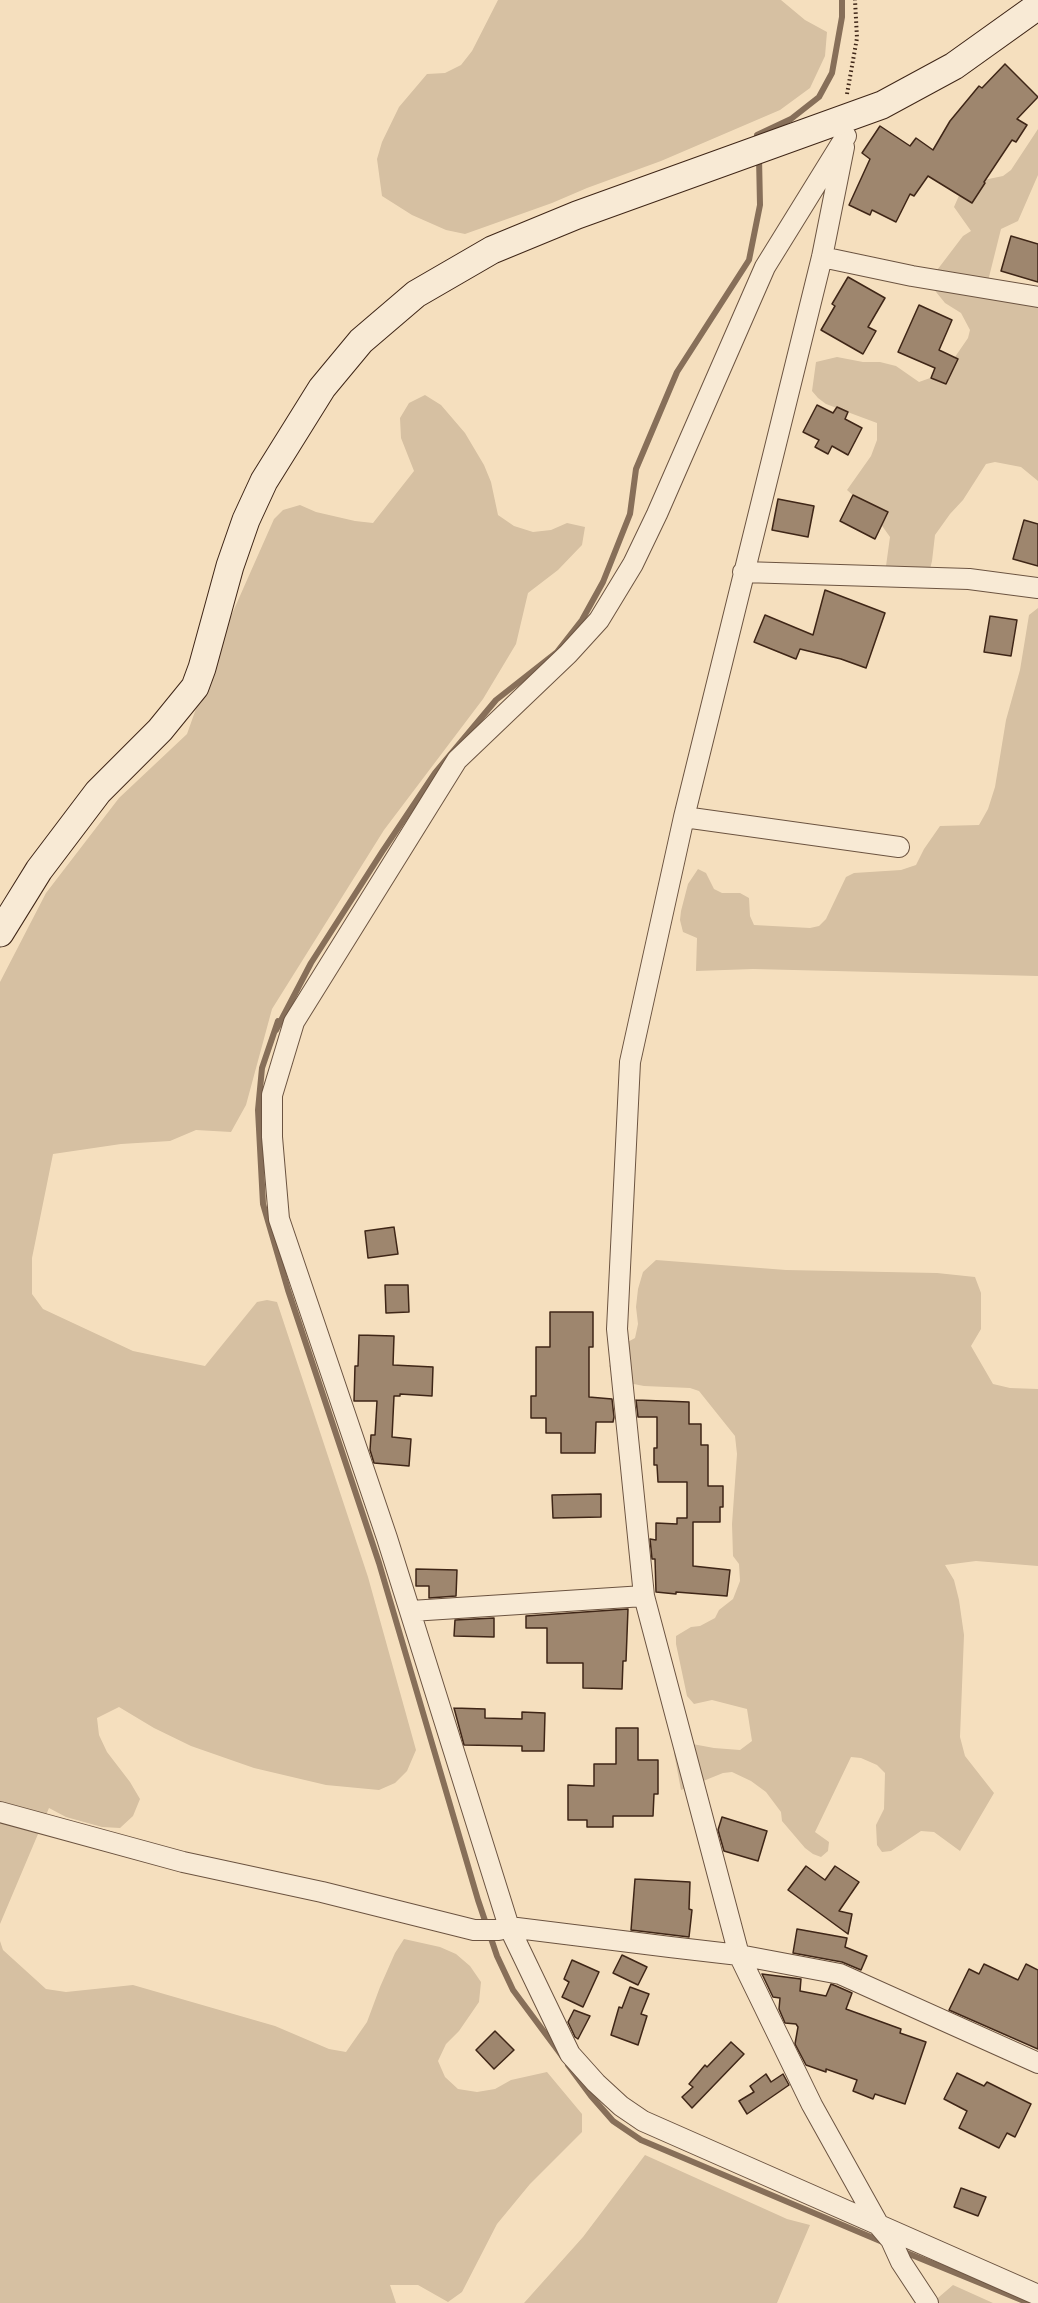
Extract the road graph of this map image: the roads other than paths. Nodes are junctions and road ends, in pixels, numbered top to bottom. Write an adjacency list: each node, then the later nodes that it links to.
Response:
1 (1038, 6): 2 (main road)
2 (845, 127): 3 (street); 9 (main road); 11 (street)
3 (822, 257): 4 (street); 5 (street)
4 (1038, 297)
5 (743, 572): 6 (street); 7 (street)
6 (1038, 588)
7 (684, 817): 8 (street); 10 (street)
8 (899, 847)
9 (0, 933)
10 (644, 1596): 11 (street); 14 (street)
11 (411, 1611): 13 (street)
12 (0, 1812): 13 (street)
13 (504, 1929): 14 (street); 16 (street)
14 (739, 1955): 15 (street); 16 (street)
15 (1038, 2063)
16 (886, 2233): 17 (street); 18 (street)
17 (1038, 2295)
18 (928, 2303)

